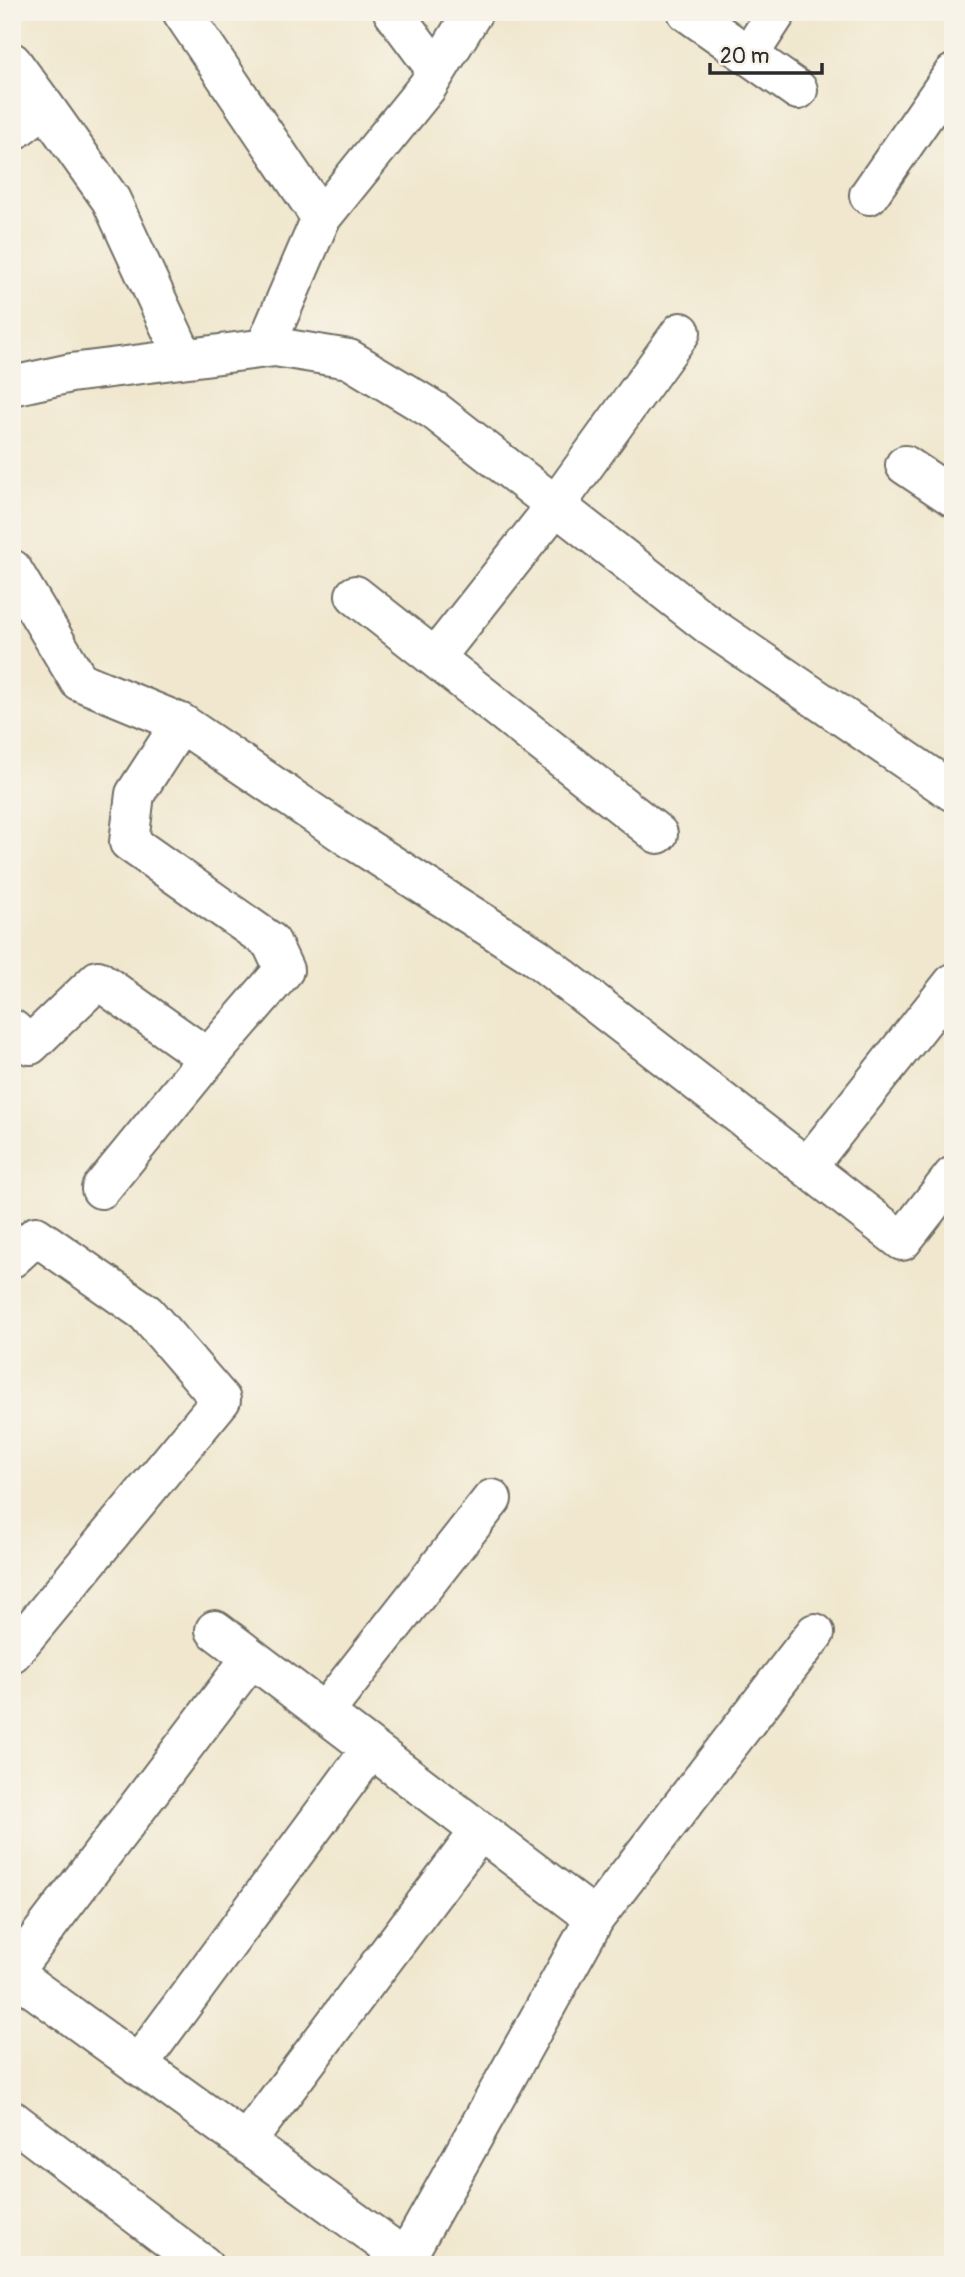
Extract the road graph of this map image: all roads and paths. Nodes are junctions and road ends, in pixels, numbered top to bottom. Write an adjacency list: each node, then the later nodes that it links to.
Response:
1 (182, 12): 14 (street)
2 (393, 12): 8 (street)
3 (474, 12): 8 (street)
4 (687, 12): 6 (street)
5 (778, 12): 6 (street)
6 (749, 55): 10 (street)
7 (12, 62): 11 (street)
8 (437, 71): 14 (street)
9 (953, 74): 13 (street)
10 (798, 90)
11 (45, 107): 12 (street); 17 (street)
12 (12, 132)
13 (869, 195)
14 (321, 219): 16 (street)
15 (681, 332): 21 (street)
16 (265, 348): 17 (street); 21 (street)
17 (184, 358): 18 (street)
18 (12, 386)
19 (905, 465): 20 (street)
20 (953, 497)
21 (556, 505): 25 (street); 27 (street)
22 (12, 569): 24 (street)
23 (355, 595): 25 (street)
24 (22, 609): 26 (street)
25 (435, 658): 28 (street)
26 (181, 723): 31 (street); 32 (street)
27 (953, 792)
28 (658, 834)
29 (953, 984): 32 (street)
30 (12, 1029): 31 (street)
31 (208, 1058): 34 (street)
32 (807, 1167): 33 (street)
33 (953, 1176)
34 (102, 1189)
35 (12, 1258): 39 (street)
36 (492, 1499): 41 (street)
37 (215, 1630): 40 (street)
38 (815, 1633): 44 (street)
39 (12, 1653)
40 (251, 1658): 41 (street); 45 (street)
41 (324, 1713): 42 (street)
42 (371, 1749): 43 (street); 46 (street)
43 (480, 1831): 44 (street); 48 (street)
44 (595, 1918): 49 (street)
45 (12, 1973): 46 (street)
46 (138, 2064): 48 (street)
47 (12, 2120): 50 (street)
48 (246, 2142): 49 (street)
49 (404, 2261)
50 (203, 2265)

